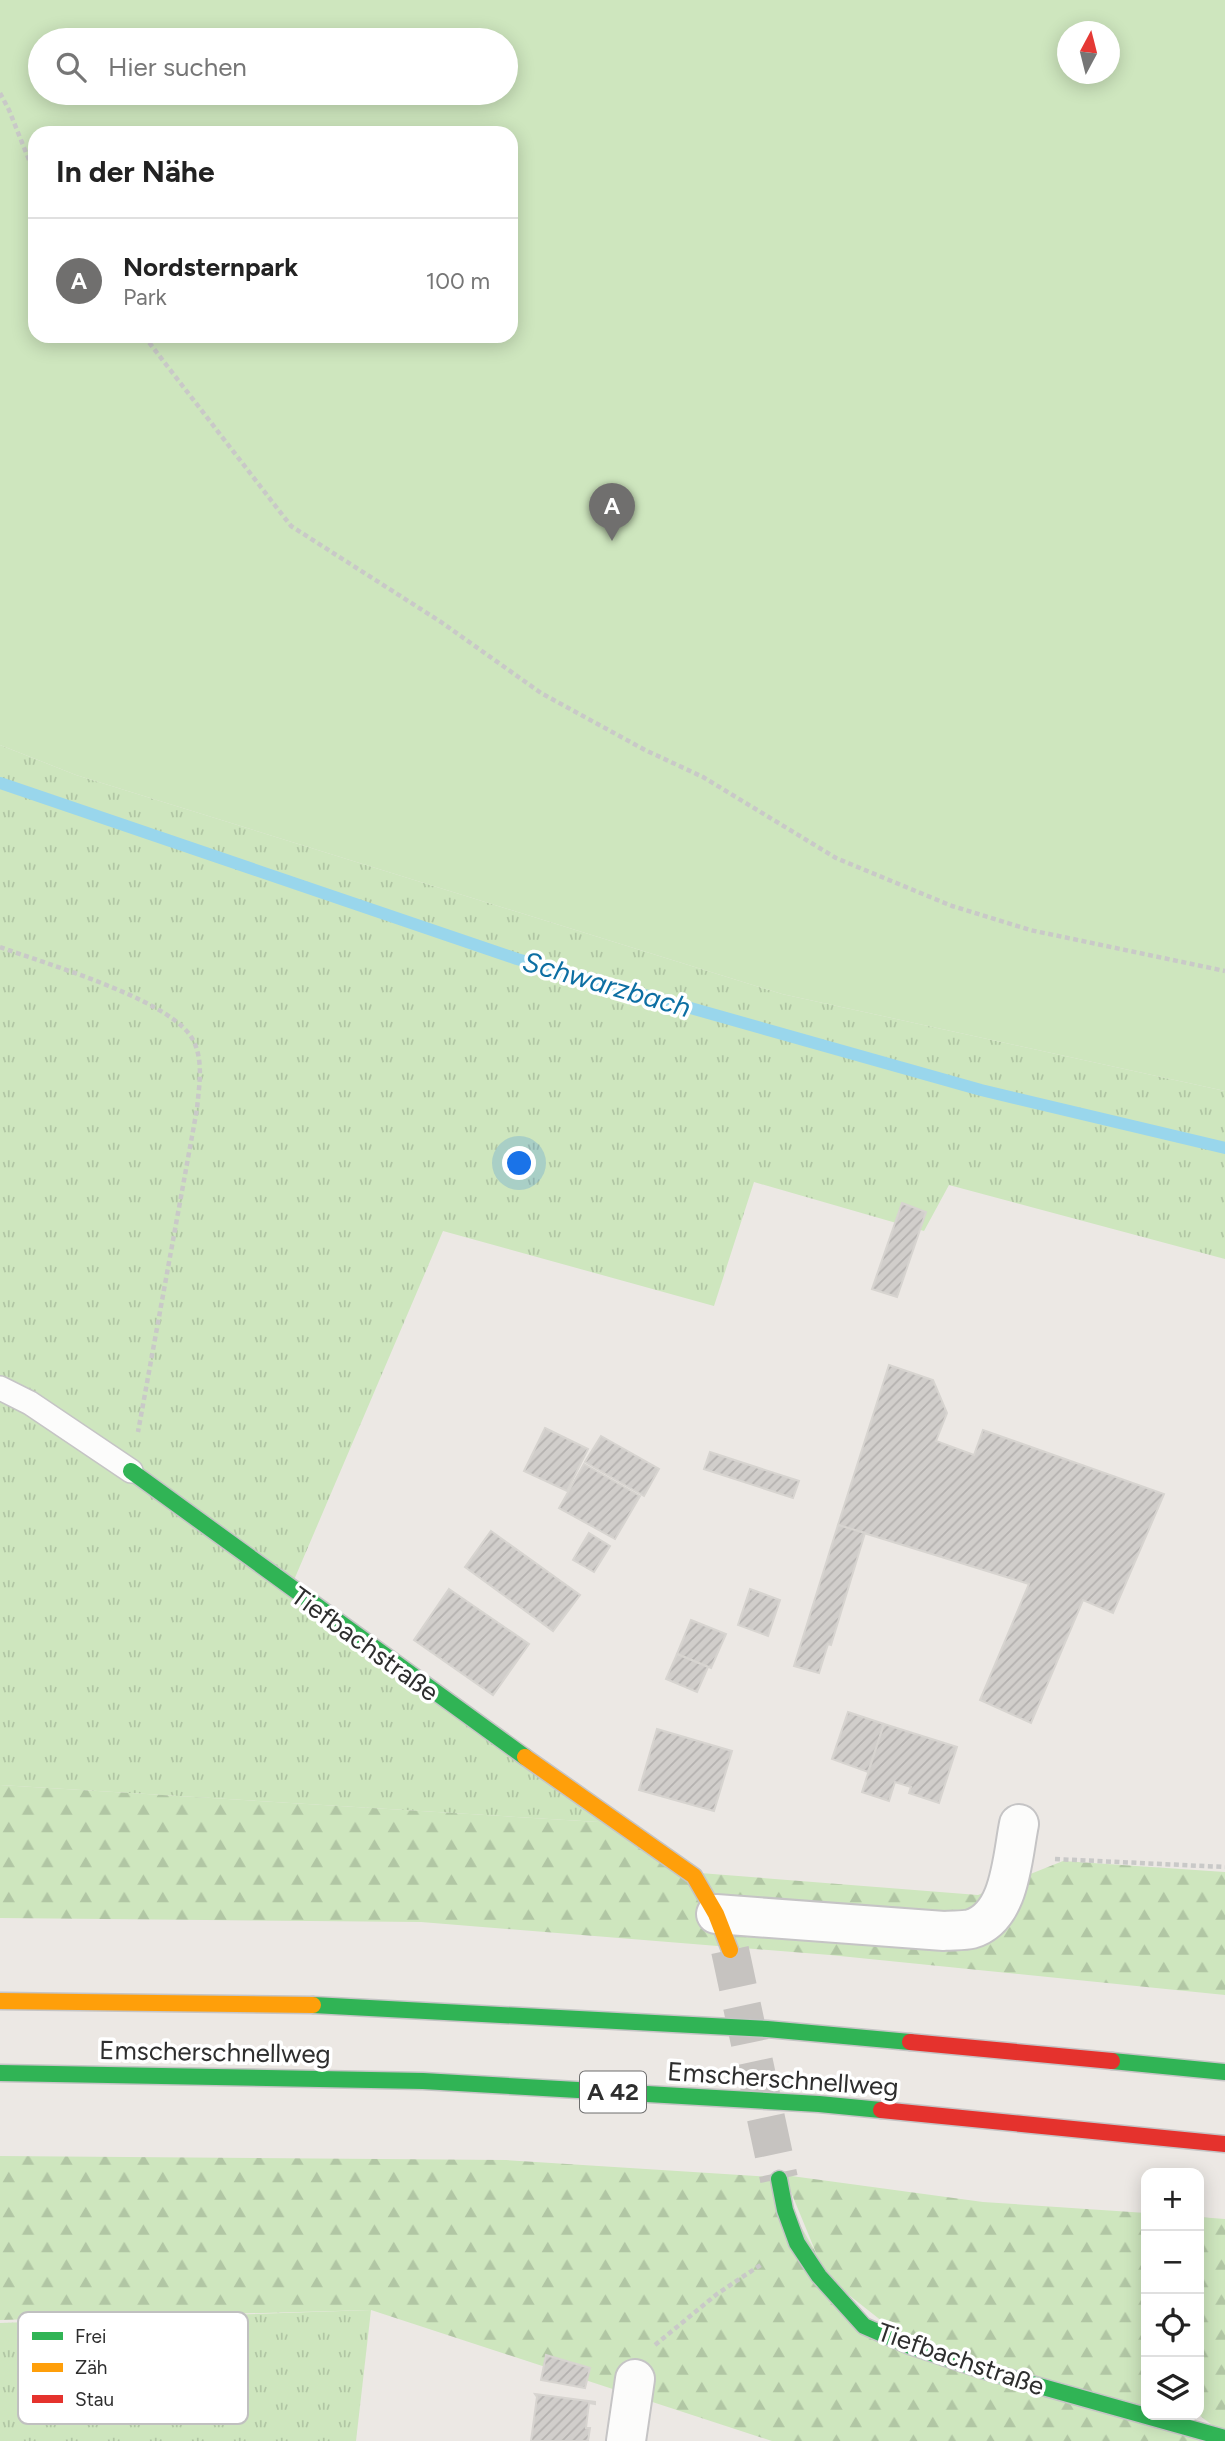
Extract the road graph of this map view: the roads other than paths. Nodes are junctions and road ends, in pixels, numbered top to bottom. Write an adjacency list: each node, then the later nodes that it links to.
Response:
1 (0, 1388): 2 (lane, Tiefbachstraße)
2 (131, 1471): 4 (main road, Tiefbachstraße)
3 (1015, 1841): 4 (street)
4 (716, 1914): 5 (main road, Tiefbachstraße)
5 (730, 1950)
6 (0, 2001): 7 (main road, Emscherschnellweg)
7 (1225, 2072)
8 (0, 2073): 9 (main road, Emscherschnellweg / A 42)
9 (1225, 2144)
10 (779, 2179): 12 (main road, Tiefbachstraße)
11 (635, 2379): 13 (street)
12 (1225, 2438)
13 (626, 2441)

